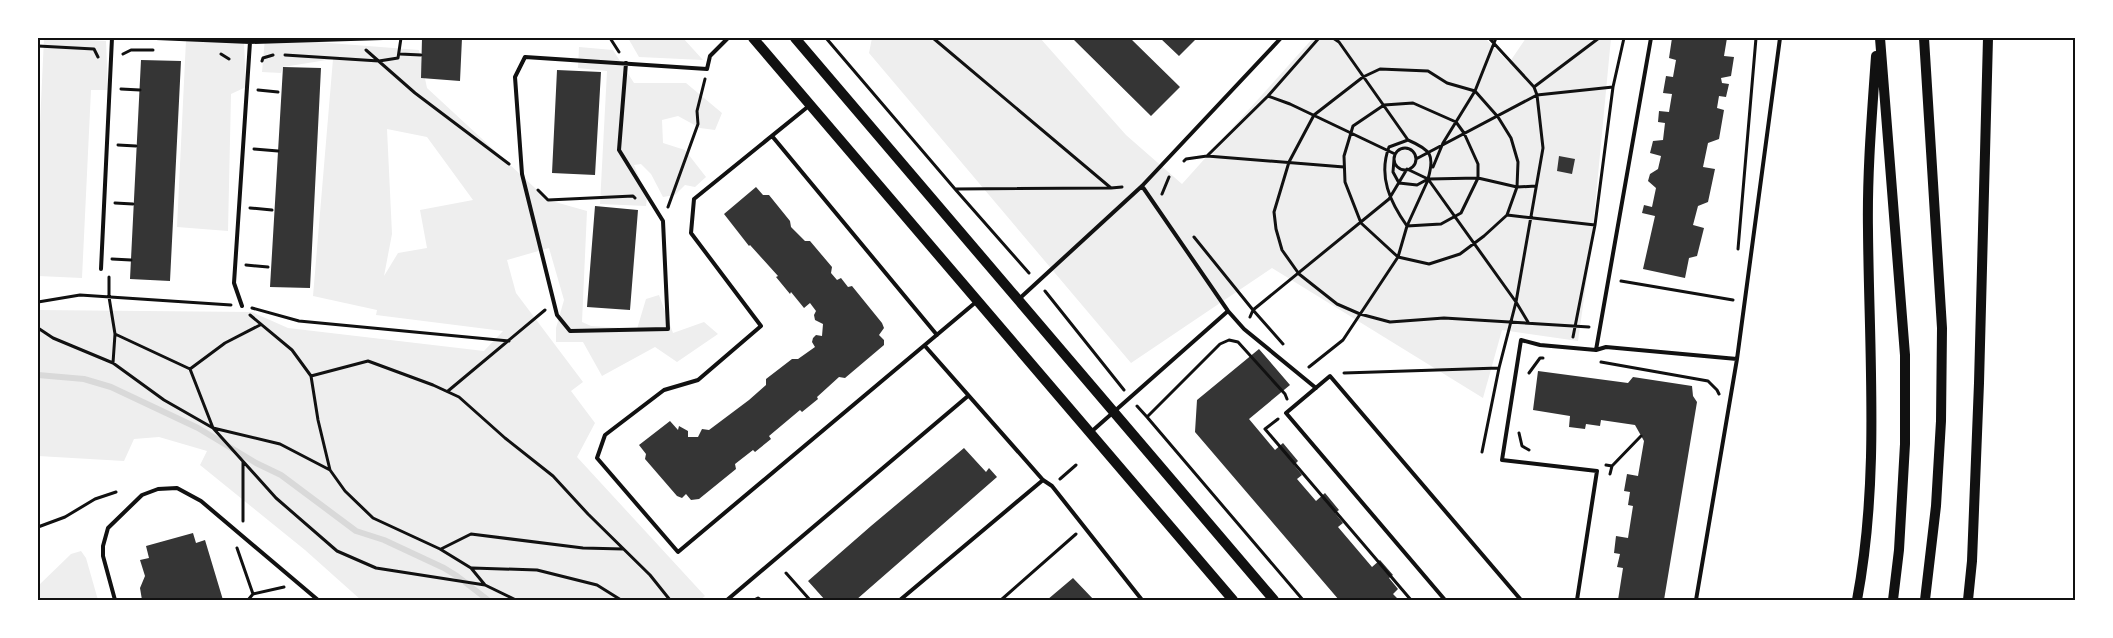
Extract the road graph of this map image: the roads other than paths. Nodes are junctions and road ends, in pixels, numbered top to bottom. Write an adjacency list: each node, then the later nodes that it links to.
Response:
1 (112, 38): 18 (lane)
2 (156, 38): 13 (lane)
3 (383, 38): 13 (lane)
4 (728, 38): 14 (lane)
5 (753, 38): 15 (main road)
6 (795, 38): 19 (main road)
7 (1281, 38): 17 (lane)
8 (1651, 38): 25 (lane)
9 (1780, 38): 26 (lane)
10 (1879, 38): 43 (main road); 44 (main road)
11 (1924, 38): 45 (main road)
12 (1988, 38): 46 (main road)
13 (250, 42): 21 (lane)
14 (626, 64): 14 (lane)
15 (811, 105): 16 (lane); 20 (main road)
16 (772, 136): 23 (lane); 24 (lane)
17 (1142, 186): 19 (lane); 22 (lane)
18 (101, 269)
19 (1018, 300): 29 (main road)
20 (978, 301): 23 (lane); 30 (main road)
21 (242, 306)
22 (1228, 311): 27 (lane); 29 (lane)
23 (937, 335): 24 (lane)
24 (925, 346): 28 (lane)
25 (1596, 350): 26 (lane); 41 (lane)
26 (1737, 359): 42 (lane)
27 (1316, 388): 39 (lane); 40 (lane)
28 (968, 396): 31 (lane); 34 (lane)
29 (1114, 412): 30 (lane); 38 (main road)
30 (1090, 433): 37 (main road)
31 (1043, 480): 35 (lane); 36 (lane)
32 (115, 600): 33 (lane)
33 (318, 600)
34 (727, 600)
35 (900, 600)
36 (1142, 600)
37 (1233, 600)
38 (1274, 600)
39 (1445, 600)
40 (1521, 600)
41 (1577, 600)
42 (1696, 600)
43 (1857, 600)
44 (1893, 600)
45 (1925, 600)
46 (1968, 600)

